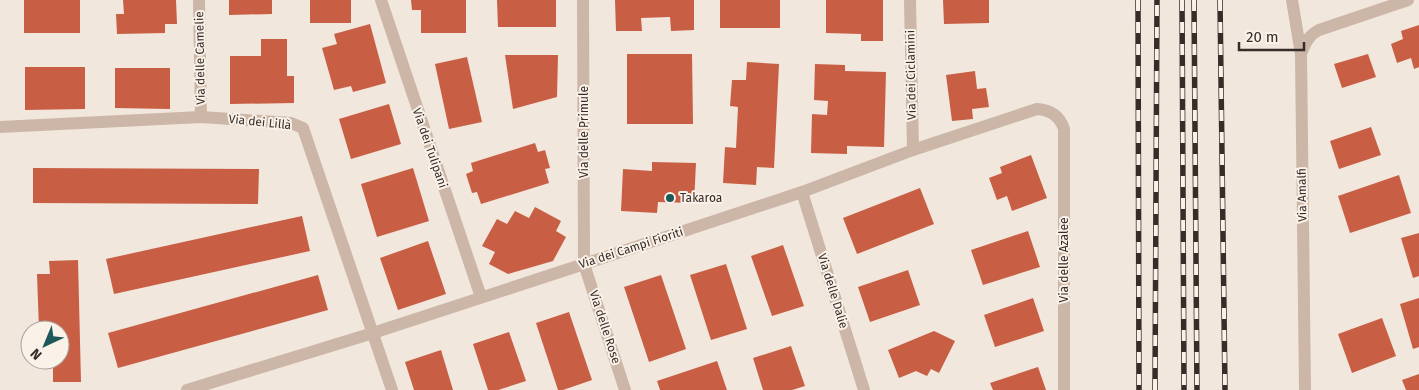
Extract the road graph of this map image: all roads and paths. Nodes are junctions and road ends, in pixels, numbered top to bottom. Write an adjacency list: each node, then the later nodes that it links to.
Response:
1 (199, 0): 9 (street, Via delle Camelie)
2 (381, 0): 15 (street, Via dei Tulipani)
3 (583, 0): 14 (street, Via delle Primule)
4 (910, 0): 12 (street, Via dei Ciclamini)
5 (1292, 0): 8 (street, Via Amalfi)
6 (1386, 0): 7 (street)
7 (1404, 1): 8 (street)
8 (1300, 54): 22 (street, Via Amalfi)
9 (201, 117): 10 (street, Via dei Lillà); 16 (street, Via dei Lillà)
10 (0, 127)
11 (1064, 129): 12 (street, Via dei Campi Fioriti); 21 (street, Via delle Azalee)
12 (913, 150): 13 (street, Via dei Campi Fioriti)
13 (802, 192): 14 (street, Via dei Campi Fioriti); 20 (street, Via delle Dalie)
14 (584, 264): 15 (street, Via dei Campi Fioriti); 19 (street, Via delle Rose)
15 (480, 297): 16 (street, Via dei Campi Fioriti)
16 (373, 333): 17 (street, Via dei Campi Fioriti); 18 (street)
17 (187, 390)
18 (392, 390)
19 (625, 390)
20 (864, 390)
21 (1064, 390)
22 (1305, 390)

